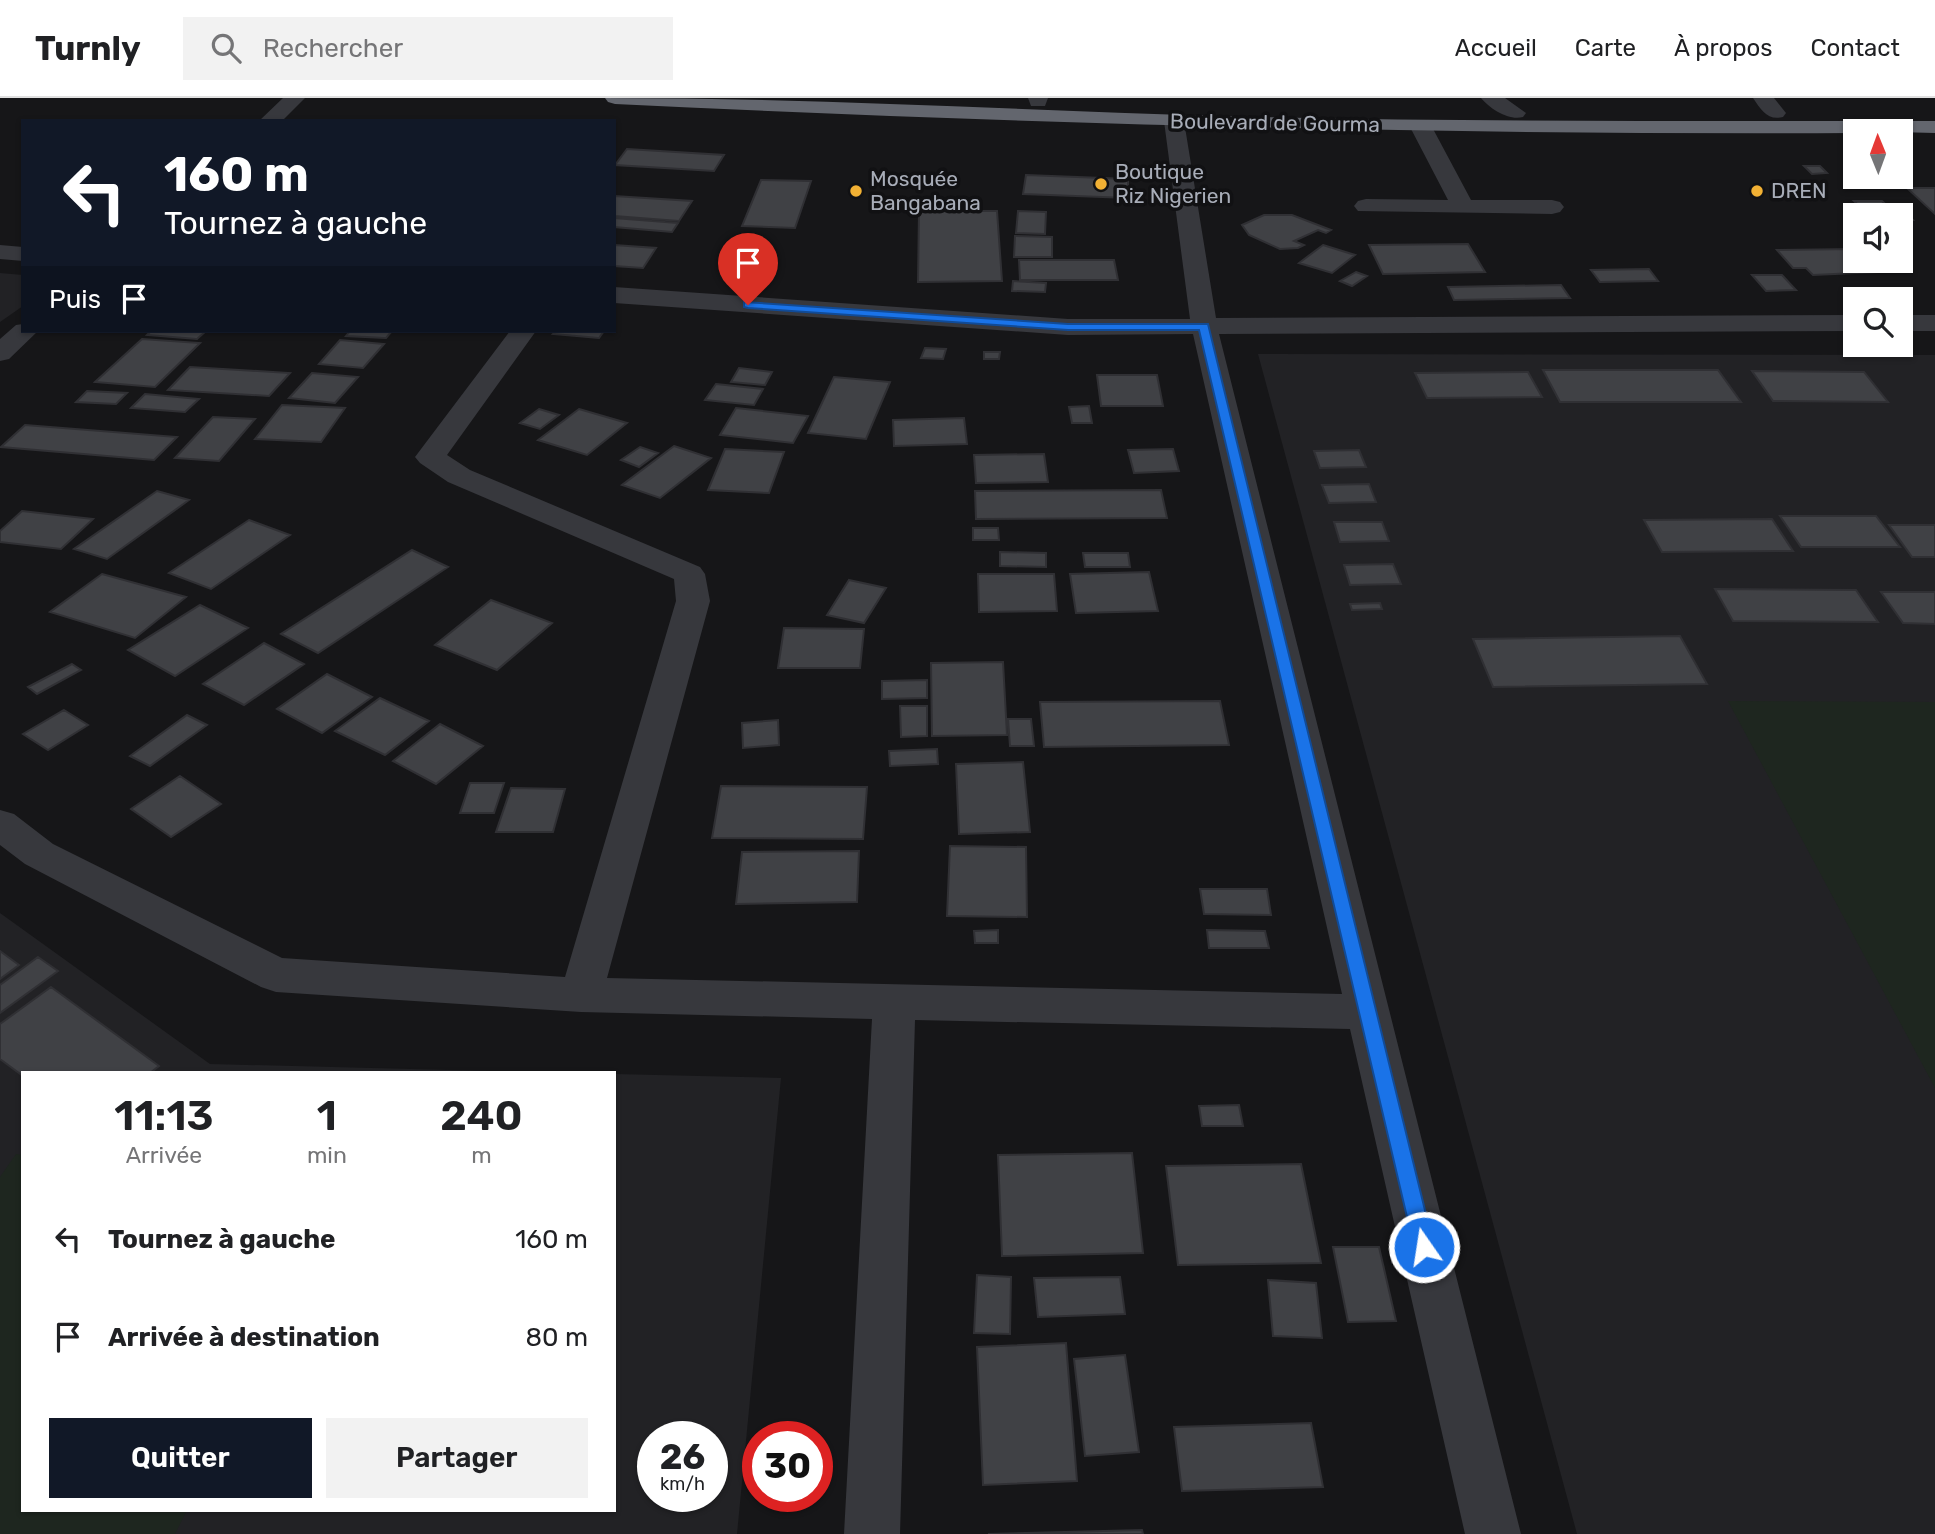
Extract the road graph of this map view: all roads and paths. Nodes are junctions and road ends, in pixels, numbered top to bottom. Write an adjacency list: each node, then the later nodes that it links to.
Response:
1 (295, 98): 9 (street)
2 (615, 98): 10 (highway, Boulevard de Gourma)
3 (914, 98): 5 (highway, Boulevard de Gourma)
4 (1491, 98): 7 (street)
5 (1038, 100): 7 (highway, Boulevard de Gourma)
6 (1769, 106): 7 (highway, Boulevard de Gourma); 8 (highway, Boulevard de Gourma)
7 (1516, 113)
8 (1935, 113)
9 (271, 119)
10 (1174, 121): 11 (highway, Boulevard de Gourma); 22 (street)
11 (1421, 127): 12 (highway, Boulevard de Gourma); 14 (street)
12 (1935, 127)
13 (1367, 206): 14 (street)
14 (1463, 207): 15 (street)
15 (1552, 207)
16 (0, 252): 17 (street)
17 (21, 254)
18 (616, 295): 22 (street)
19 (1843, 323): 22 (street)
20 (1913, 323): 21 (street)
21 (1935, 323)
22 (1204, 327): 29 (street)
23 (23, 333): 25 (street)
24 (522, 333): 27 (street)
25 (0, 353)
26 (0, 824): 27 (street)
27 (580, 995): 28 (street)
28 (894, 1003): 29 (street); 30 (street)
29 (1368, 1012): 31 (street)
30 (872, 1534)
31 (1493, 1534)

